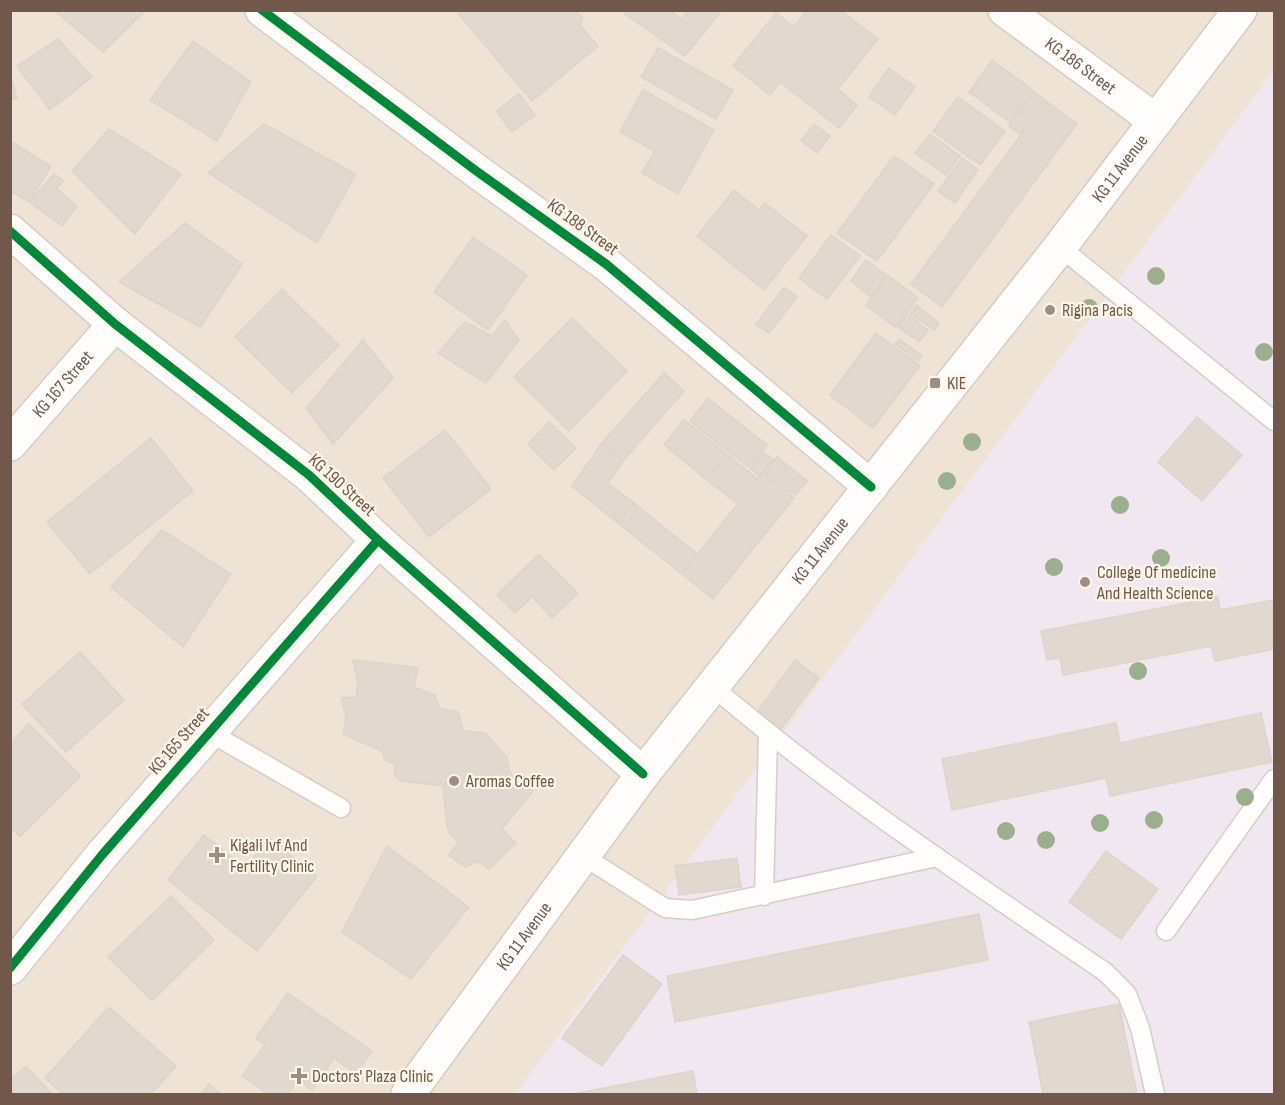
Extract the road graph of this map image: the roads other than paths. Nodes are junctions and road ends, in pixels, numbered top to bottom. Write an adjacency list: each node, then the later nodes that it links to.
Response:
1 (262, 10): 10 (street, KG 188 Street)
2 (1005, 10): 4 (street, KG 186 Street)
3 (1240, 10): 4 (street, KG 11 Avenue)
4 (1156, 121): 6 (street, KG 11 Avenue)
5 (10, 231): 7 (street, KG 190 Street)
6 (1060, 247): 8 (lane); 10 (street, KG 11 Avenue)
7 (115, 324): 9 (street, KG 167 Street); 11 (street, KG 190 Street)
8 (1275, 421)
9 (10, 444)
10 (871, 487): 12 (street, KG 11 Avenue)
11 (378, 540): 13 (street, KG 165 Street); 15 (street, KG 190 Street)
12 (712, 686): 14 (lane); 15 (street, KG 11 Avenue)
13 (209, 732): 17 (lane); 22 (street, KG 165 Street)
14 (768, 735): 19 (lane); 20 (lane)
15 (643, 774): 18 (street, KG 11 Avenue)
16 (1275, 779): 21 (lane)
17 (341, 808)
18 (583, 856): 20 (lane); 23 (street, KG 11 Avenue)
19 (938, 857): 20 (lane); 24 (lane)
20 (764, 896)
21 (1166, 931)
22 (10, 968)
23 (408, 1095)
24 (1155, 1095)

